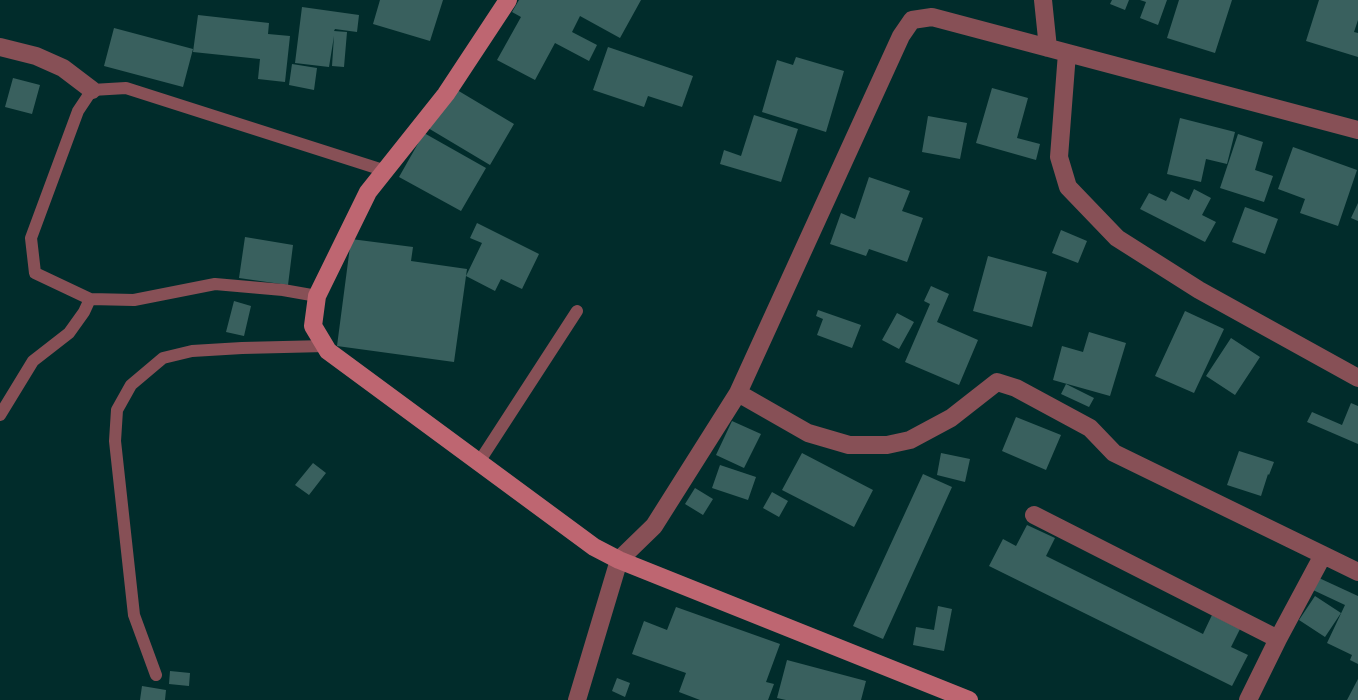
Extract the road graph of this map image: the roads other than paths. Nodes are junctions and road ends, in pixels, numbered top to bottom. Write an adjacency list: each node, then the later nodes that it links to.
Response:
1 (508, 0): 8 (street)
2 (1043, 0): 4 (street)
3 (0, 47): 6 (street)
4 (1048, 48): 5 (street); 14 (street)
5 (1067, 53): 7 (street); 13 (street)
6 (92, 90): 8 (lane); 10 (lane)
7 (1358, 130)
8 (386, 171): 9 (street)
9 (317, 296): 10 (lane); 12 (street)
10 (90, 299): 15 (lane)
11 (577, 312): 16 (lane)
12 (325, 346): 16 (street); 22 (lane)
13 (1358, 378)
14 (738, 393): 18 (street); 19 (street)
15 (0, 415)
16 (479, 462): 19 (street)
17 (1034, 515): 21 (street)
18 (1323, 555): 20 (street); 21 (street)
19 (619, 560): 23 (street); 24 (street)
20 (1358, 572)
21 (1278, 639): 25 (street)
22 (156, 675)
23 (577, 700)
24 (969, 700)
25 (1248, 700)

